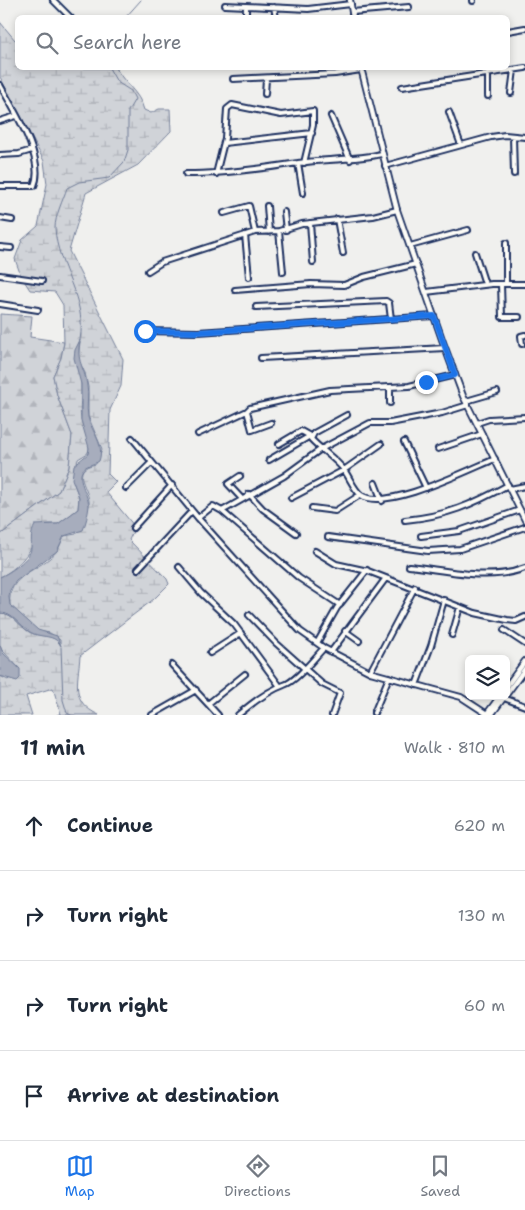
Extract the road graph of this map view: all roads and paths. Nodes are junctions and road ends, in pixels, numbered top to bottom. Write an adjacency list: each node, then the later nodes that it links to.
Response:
1 (53, 0): 7 (street)
2 (350, 2): 5 (street); 10 (street)
3 (225, 5): 4 (street)
4 (246, 6): 5 (street); 8 (street)
5 (274, 6): 9 (street)
6 (409, 6): 10 (street)
7 (68, 15)
8 (246, 15)
9 (276, 15)
10 (352, 15)
11 (525, 28): 12 (street)
12 (510, 31)
13 (525, 68): 16 (street)
14 (352, 70): 19 (street)
15 (361, 70): 35 (street)
16 (514, 70): 17 (street); 22 (street)
17 (488, 75): 21 (street); 24 (street)
18 (233, 79): 19 (street)
19 (266, 79): 23 (street)
20 (0, 85): 26 (street)
21 (402, 87)
22 (511, 93)
23 (265, 94)
24 (488, 96)
25 (449, 112): 33 (street)
26 (16, 116): 28 (street); 34 (street)
27 (331, 116): 37 (street)
28 (0, 121)
29 (312, 133): 32 (street); 32 (street); 39 (street)
30 (513, 136): 31 (street); 33 (street); 43 (street)
31 (525, 137)
32 (224, 143): 42 (street)
33 (461, 145): 40 (street)
34 (32, 150): 36 (street); 44 (street)
35 (382, 154): 37 (street); 40 (street)
36 (0, 155)
37 (350, 160): 39 (street)
38 (298, 163): 39 (street); 42 (street); 45 (street)
39 (304, 163)
40 (385, 166): 47 (street)
41 (186, 174): 42 (street)
42 (216, 174)
43 (514, 174)
44 (0, 186)
45 (303, 192)
46 (268, 206): 57 (street)
47 (397, 210): 51 (street); 61 (street)
48 (284, 212): 54 (street)
49 (224, 213): 56 (street)
50 (0, 218): 52 (street)
51 (337, 219): 53 (street); 64 (street)
52 (12, 220)
53 (310, 222): 54 (street); 66 (street)
54 (286, 230): 58 (street)
55 (468, 230): 61 (street)
56 (255, 232): 57 (street); 59 (street)
57 (269, 232): 58 (street)
58 (279, 232): 69 (street)
59 (245, 235): 68 (street); 71 (street)
60 (506, 243): 75 (street)
61 (410, 246): 67 (street)
62 (0, 247): 63 (street)
63 (11, 248)
64 (343, 253)
65 (475, 253): 73 (street)
66 (313, 262)
67 (416, 264): 77 (street); 78 (street)
68 (148, 271)
69 (283, 272)
70 (0, 275): 72 (street)
71 (249, 277)
72 (42, 281)
73 (485, 284): 74 (street); 78 (street)
74 (501, 284): 75 (street); 83 (street)
75 (506, 284): 76 (street)
76 (525, 284)
77 (235, 290)
78 (426, 292): 82 (street)
79 (0, 304): 81 (street)
80 (256, 307): 84 (street)
81 (38, 310)
82 (434, 316): 84 (street); 88 (street)
83 (519, 318)
84 (391, 319): 85 (street)
85 (145, 331)
86 (525, 335): 87 (street)
87 (522, 344)
88 (445, 348): 89 (street); 90 (street)
89 (261, 358)
90 (455, 375): 91 (street); 94 (street)
91 (390, 388): 93 (street); 95 (street)
92 (497, 392): 94 (street)
93 (390, 403)
94 (467, 403): 99 (street); 108 (street)
95 (247, 411): 98 (street); 100 (street)
96 (347, 414): 102 (street)
97 (525, 418): 99 (street)
98 (271, 423)
99 (477, 423): 101 (street)
100 (198, 434)
101 (482, 434): 107 (street); 109 (street)
102 (310, 436): 105 (street); 108 (street); 110 (street)
103 (132, 438): 111 (street)
104 (404, 442): 119 (street)
105 (279, 444)
106 (380, 444): 112 (street)
107 (438, 449)
108 (321, 450): 112 (street); 120 (street)
109 (495, 459): 117 (street); 119 (street)
110 (269, 460)
111 (151, 463): 115 (street); 118 (street)
112 (344, 470): 121 (street); 122 (street)
113 (240, 476): 123 (street)
114 (375, 483): 124 (street)
115 (172, 485): 127 (street); 133 (street)
116 (525, 486): 117 (street)
117 (509, 487): 126 (street); 130 (street)
118 (126, 488)
119 (426, 488): 124 (street)
120 (249, 494): 123 (street); 134 (street)
121 (360, 495): 124 (street); 125 (street)
122 (291, 498)
123 (242, 499): 128 (street)
124 (382, 501)
125 (312, 508)
126 (520, 510): 131 (street); 135 (street)
127 (192, 511): 129 (street); 141 (street)
128 (222, 511): 129 (street); 146 (street)
129 (198, 518): 155 (street)
130 (405, 520)
131 (525, 520)
132 (525, 527): 136 (street)
133 (133, 528)
134 (296, 533)
135 (421, 536)
136 (328, 537)
137 (315, 551): 142 (street)
138 (409, 566): 140 (street)
139 (179, 567): 152 (street)
140 (525, 568)
141 (138, 569)
142 (367, 570): 143 (street); 146 (street)
143 (386, 578): 144 (street); 151 (street)
144 (415, 587): 145 (street); 164 (street)
145 (444, 600): 147 (street); 169 (street)
146 (340, 605): 155 (street)
147 (460, 607): 149 (street); 153 (street)
148 (249, 615): 162 (street)
149 (525, 617)
150 (504, 630): 156 (street)
151 (345, 631): 154 (street); 158 (street)
152 (241, 633): 159 (street); 168 (street)
153 (452, 635)
154 (359, 641)
155 (317, 643): 157 (street)
156 (525, 644)
157 (324, 648): 158 (street); 162 (street)
158 (331, 652): 164 (street)
159 (210, 653)
160 (525, 662): 167 (street)
161 (172, 665): 171 (street)
162 (306, 668): 168 (street); 180 (street)
163 (525, 669): 170 (street)
164 (370, 672): 166 (street)
165 (245, 674): 174 (street)
166 (389, 677): 169 (street); 176 (street)
167 (510, 682)
168 (279, 685): 179 (street)
169 (416, 685): 181 (street)
170 (510, 688)
171 (196, 690): 174 (street); 177 (street)
172 (510, 699): 175 (street)
173 (501, 700): 181 (street)
174 (209, 703): 178 (street)
175 (525, 706)
176 (374, 713)
177 (152, 715)
178 (218, 715)
179 (238, 715)
180 (332, 715)
181 (488, 715)

